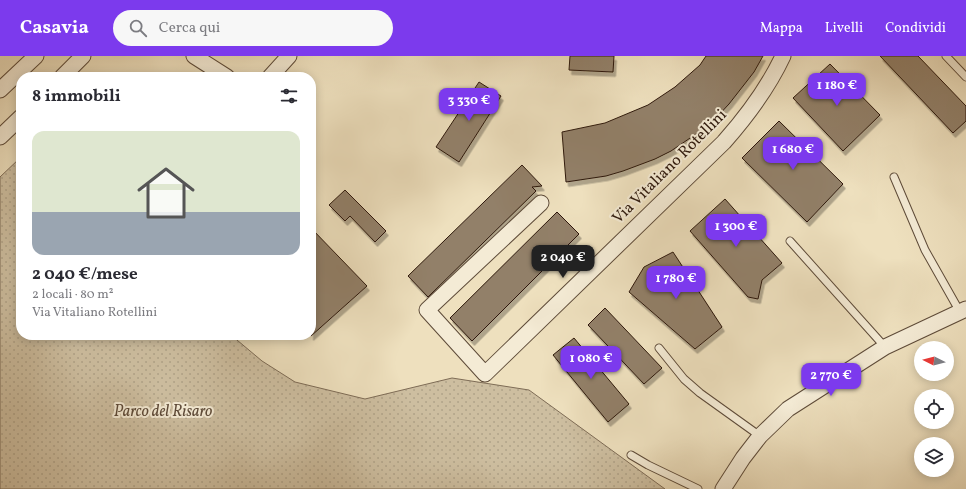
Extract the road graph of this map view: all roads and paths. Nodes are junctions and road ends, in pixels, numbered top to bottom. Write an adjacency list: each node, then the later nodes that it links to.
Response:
1 (36, 56): 7 (street)
2 (83, 56): 8 (street)
3 (194, 56): 9 (street)
4 (290, 56): 10 (street)
5 (783, 56): 18 (street, Via Vitaliano Rotellini)
6 (946, 56): 12 (lane)
7 (19, 72)
8 (67, 72)
9 (219, 72)
10 (275, 72)
11 (16, 75): 13 (street)
12 (966, 76)
13 (0, 90)
14 (16, 122): 15 (street); 16 (street)
15 (0, 137)
16 (0, 143)
17 (894, 177): 20 (lane)
18 (541, 202)
19 (790, 241): 21 (lane)
20 (963, 311): 21 (street)
21 (885, 347): 23 (street)
22 (659, 348): 23 (lane)
23 (760, 436): 26 (street)
24 (631, 455): 25 (lane)
25 (698, 489)
26 (723, 489)

